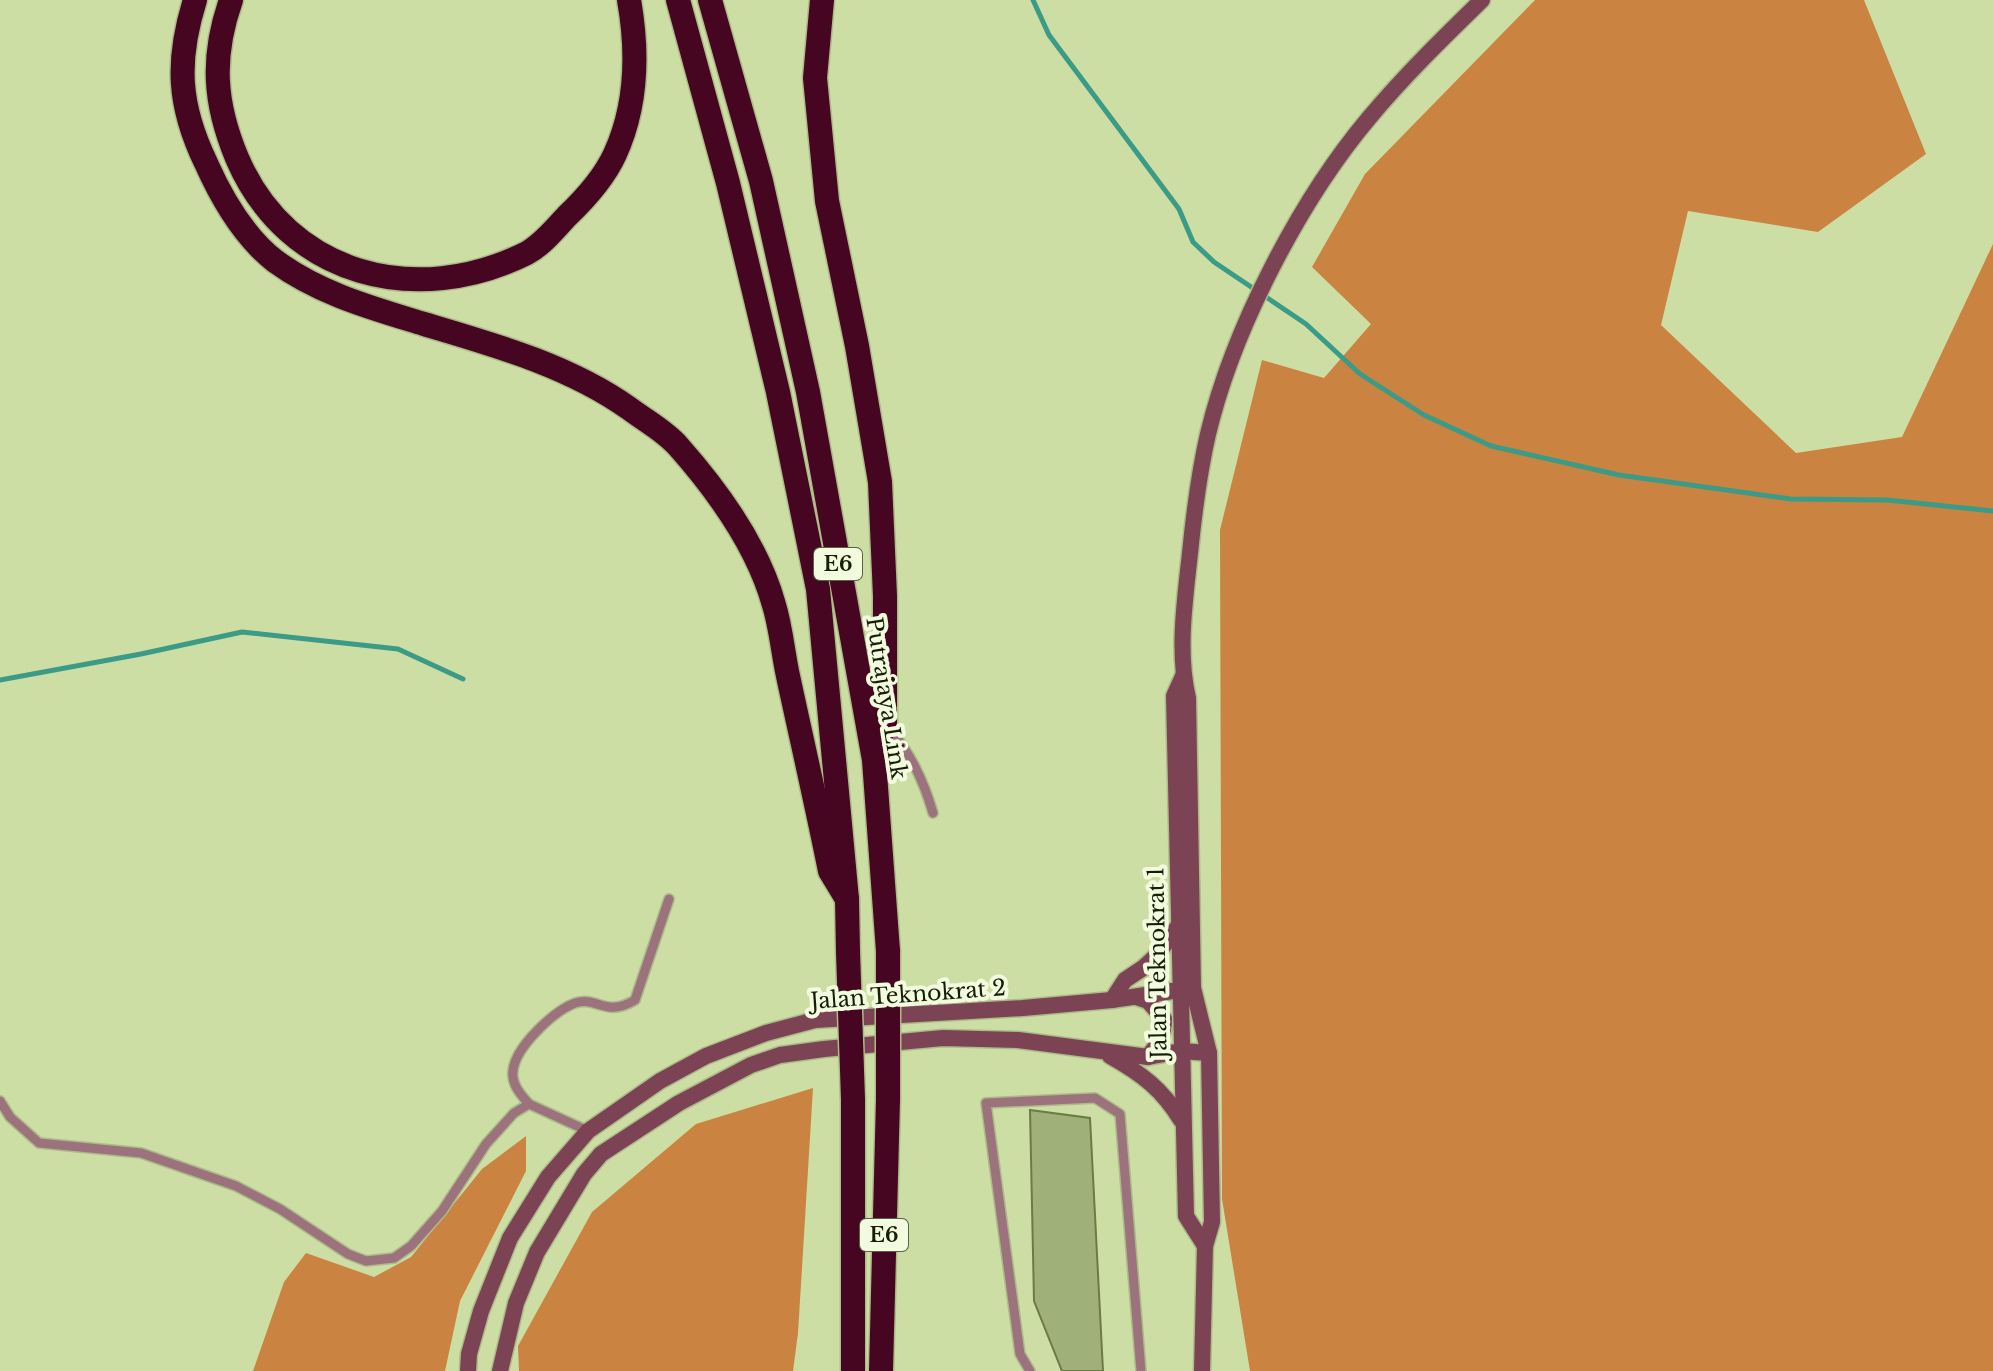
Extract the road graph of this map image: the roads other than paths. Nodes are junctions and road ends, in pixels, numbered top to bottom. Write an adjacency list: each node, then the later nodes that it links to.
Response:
1 (195, 0): 13 (highway)
2 (231, 0): 3 (highway)
3 (629, 0)
4 (678, 0): 13 (highway, E6)
5 (710, 0): 10 (highway, Putrajaya Link / E6)
6 (822, 0): 9 (highway)
7 (1482, 0): 8 (main road, Jalan Teknokrat 1)
8 (1183, 676): 14 (main road, Jalan Teknokrat 1); 15 (main road, Jalan Teknokrat 1)
9 (885, 723): 10 (highway); 11 (lane)
10 (874, 760): 30 (highway, Putrajaya Link / E6, bridge)
11 (933, 813)
12 (669, 899): 23 (lane)
13 (847, 899): 29 (highway, E6, bridge)
14 (1179, 925): 15 (main road, Jalan Teknokrat 1); 17 (main road)
15 (1186, 988): 16 (main road, Jalan Teknokrat 2); 19 (main road, Jalan Teknokrat 1); 20 (main road, Jalan Teknokrat 1)
16 (1136, 997): 17 (main road, Jalan Teknokrat 2); 21 (main road)
17 (1112, 1000): 25 (main road, Jalan Teknokrat 2)
18 (1097, 1049): 21 (main road); 24 (main road); 28 (main road)
19 (1181, 1051): 20 (main road); 21 (main road); 24 (main road, Jalan Teknokrat 1)
20 (1209, 1053): 26 (main road, Jalan Teknokrat 1)
21 (1148, 1057)
22 (0, 1101): 23 (lane)
23 (529, 1104): 25 (lane)
24 (1182, 1121): 26 (main road, Jalan Teknokrat 1)
25 (588, 1131): 27 (main road, Jalan Teknokrat 2)
26 (1205, 1246): 33 (main road, Jalan Teknokrat 1)
27 (468, 1371)
28 (500, 1371)
29 (853, 1371)
30 (881, 1371)
31 (1030, 1371): 32 (lane)
32 (1141, 1371)
33 (1202, 1371)

